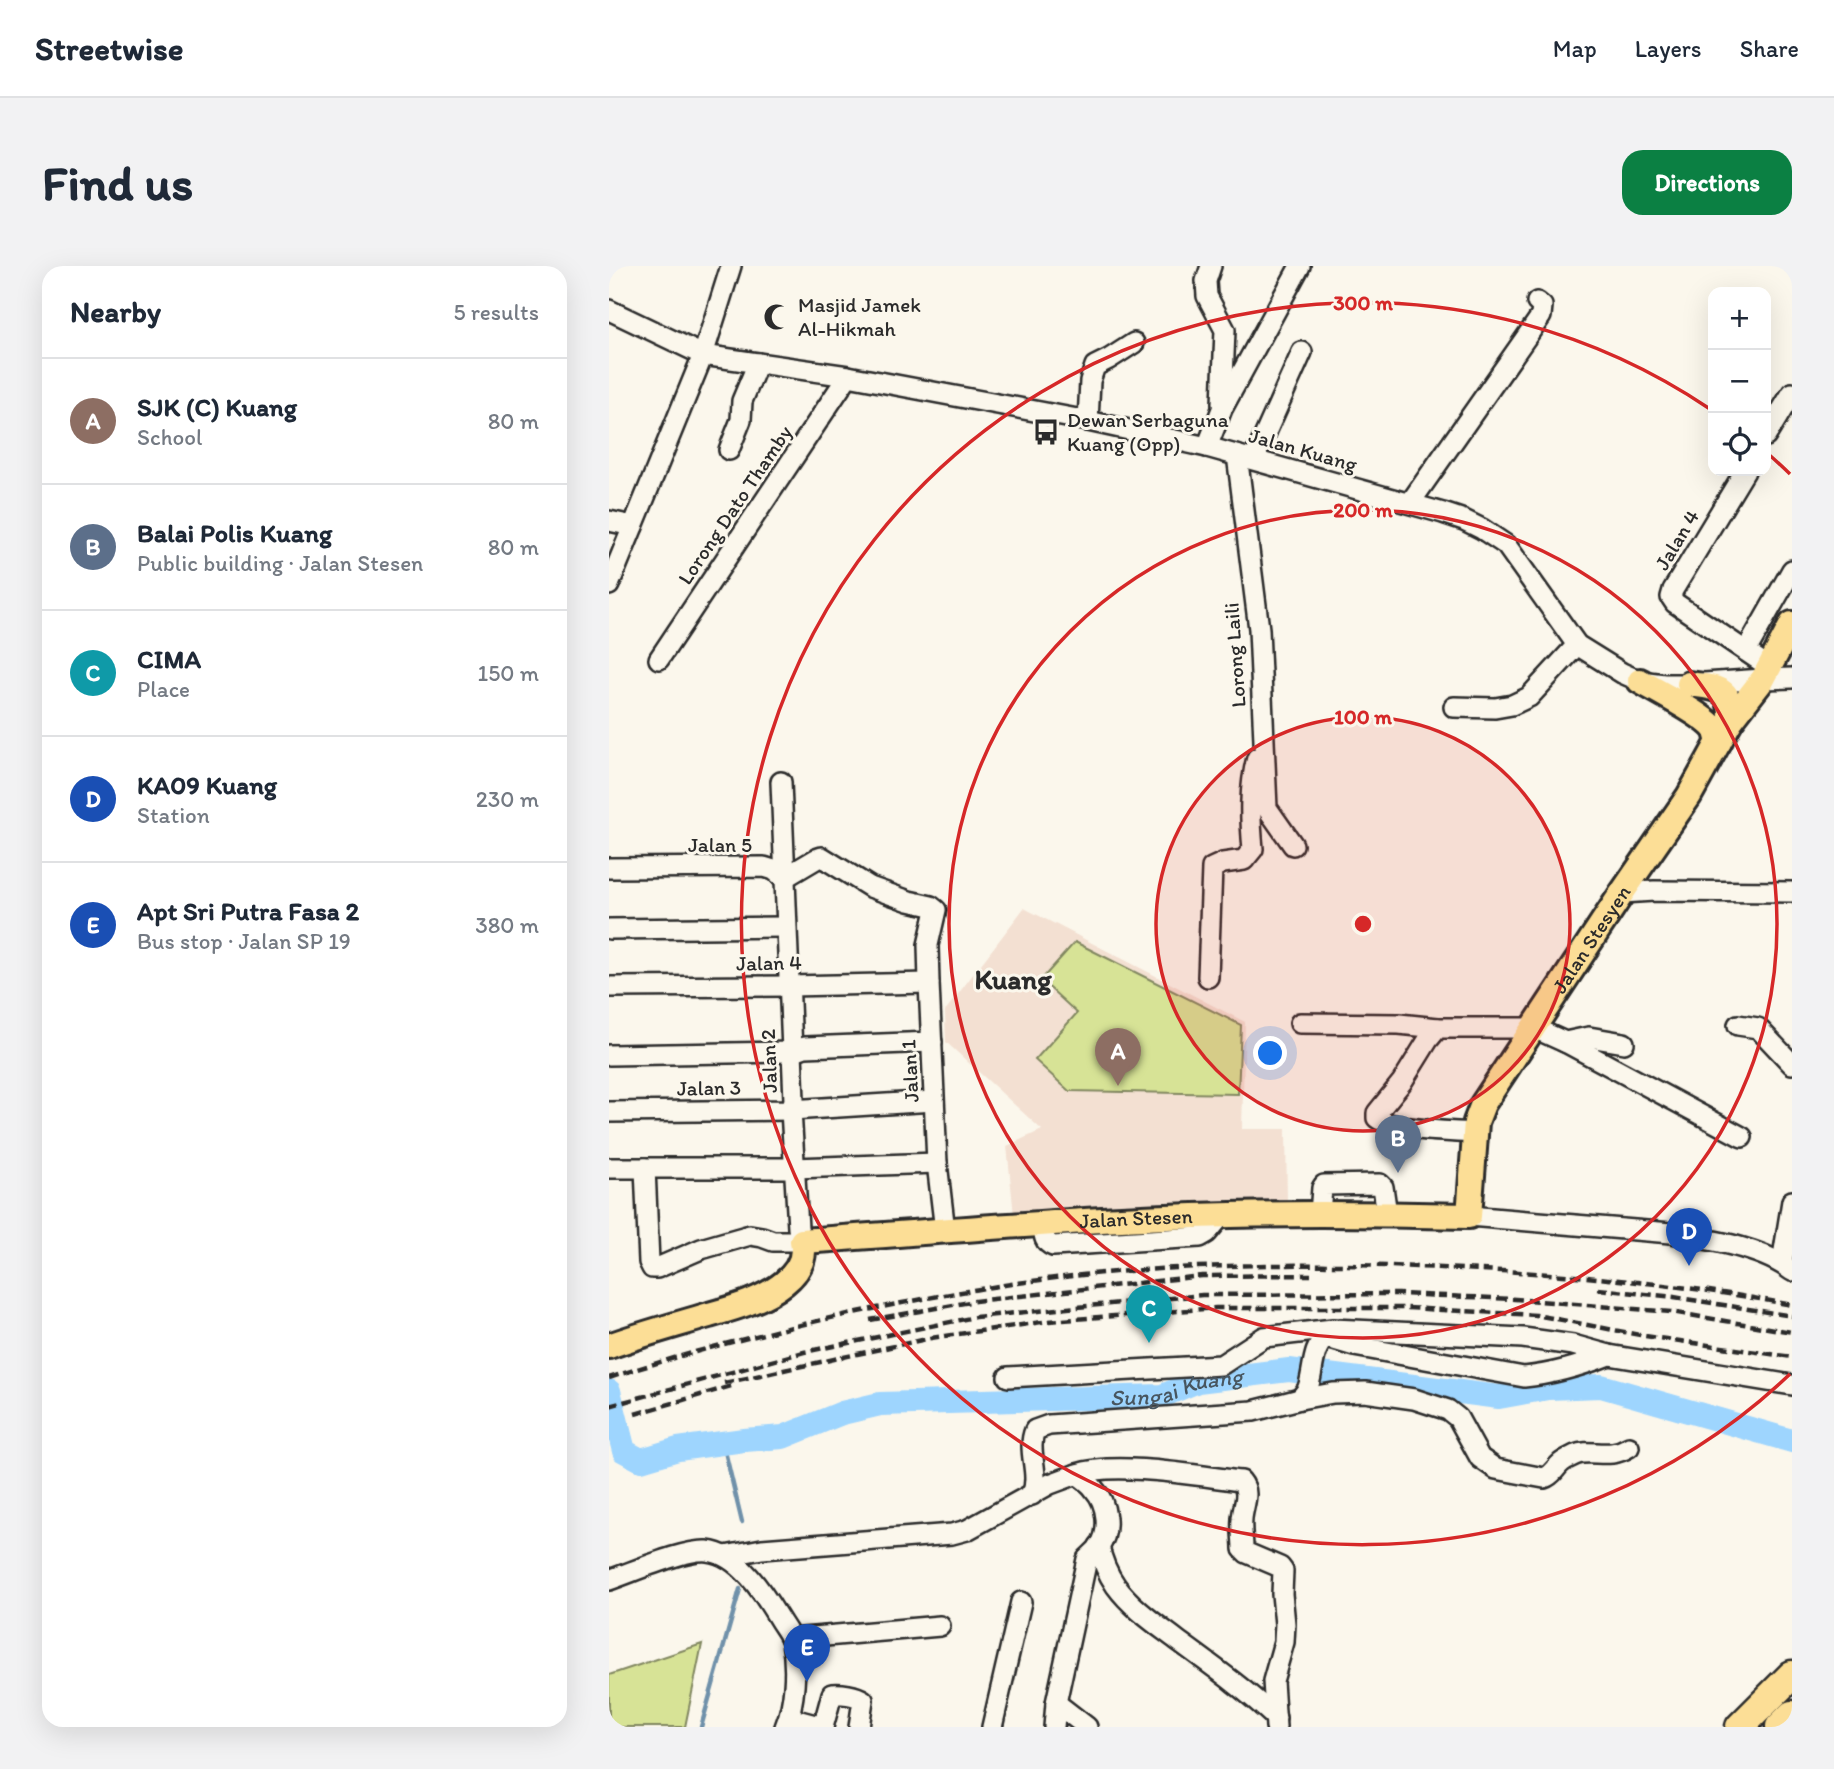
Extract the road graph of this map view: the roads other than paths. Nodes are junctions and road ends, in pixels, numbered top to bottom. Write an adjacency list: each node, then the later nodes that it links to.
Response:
1 (731, 266): 8 (street)
2 (1212, 266): 12 (street)
3 (1300, 266): 12 (street)
4 (1537, 302): 19 (street)
5 (609, 310): 8 (street, Jalan Kuang)
6 (1134, 343): 13 (street)
7 (1302, 352): 17 (street)
8 (703, 355): 9 (street, Jalan Kuang); 21 (street)
9 (758, 363): 10 (street, Jalan Kuang); 16 (street)
10 (848, 376): 13 (street, Jalan Kuang); 27 (street, Lorong Dato Thamby)
11 (1792, 393): 14 (street)
12 (1222, 409): 15 (street)
13 (1088, 421): 15 (street, Jalan Kuang)
14 (1771, 428)
15 (1207, 447): 17 (street, Jalan Kuang)
16 (729, 450)
17 (1245, 457): 19 (street, Jalan Kuang); 34 (street, Lorong Laili)
18 (1742, 476): 26 (street, Jalan 4)
19 (1411, 503): 25 (street, Jalan Kuang)
20 (609, 521): 21 (street)
21 (633, 526): 23 (street)
22 (1792, 570): 26 (street)
23 (609, 585)
24 (1792, 624): 28 (main road, Jalan Stesyen)
25 (1577, 645): 30 (street, Jalan Kuang); 32 (street)
26 (1746, 651): 28 (street)
27 (659, 659)
28 (1766, 673): 29 (street, Jalan Kuang); 31 (street, Jalan Kuang); 33 (main road, Jalan Stesyen)
29 (1792, 678)
30 (1640, 681): 31 (street, Jalan Kuang); 35 (main road)
31 (1689, 684): 33 (main road)
32 (1454, 707)
33 (1731, 720): 35 (main road, Jalan Stesyen)
34 (1263, 737): 37 (street, Lorong Laili); 44 (street)
35 (1719, 742): 41 (main road, Jalan Stesyen)
36 (781, 782): 39 (street, Jalan 2)
37 (1293, 845)
38 (609, 868): 39 (street, Jalan 5)
39 (785, 878): 42 (street, Jalan 2); 45 (street, Jalan 1)
40 (1792, 892): 41 (street)
41 (1622, 893): 51 (main road, Jalan Stesyen)
42 (786, 927): 43 (street); 46 (street, Jalan 2)
43 (609, 929)
44 (1208, 977)
45 (929, 983): 46 (street, Jalan 4); 52 (street, Jalan 1)
46 (789, 986): 47 (street, Jalan 4); 55 (street, Jalan 2)
47 (609, 987)
48 (1300, 1023): 50 (street)
49 (1738, 1025): 57 (street)
50 (1438, 1028): 51 (street); 61 (street)
51 (1534, 1028): 53 (street); 61 (main road, Jalan Stesyen)
52 (932, 1042): 55 (street); 58 (street, Jalan 1)
53 (1565, 1042): 54 (street); 62 (street)
54 (1625, 1043)
55 (791, 1052): 56 (street); 59 (street, Jalan 2)
56 (609, 1055)
57 (1792, 1064)
58 (935, 1101): 59 (street, Jalan 3); 63 (street, Jalan 1)
59 (791, 1110): 60 (street, Jalan 3); 66 (street, Jalan 2)
60 (609, 1112)
61 (1475, 1133): 68 (main road, Jalan Stesyen)
62 (1742, 1137)
63 (937, 1163): 66 (street); 69 (street, Jalan 1)
64 (609, 1168): 65 (street)
65 (645, 1168): 66 (street); 70 (street)
66 (794, 1168): 70 (street, Jalan 2)
67 (1792, 1201): 71 (street)
68 (1469, 1216): 69 (main road, Jalan Stesen); 71 (street)
69 (945, 1231): 70 (main road, Jalan Stesen)
70 (802, 1241): 72 (main road)
71 (1787, 1267)
72 (611, 1345)
73 (1609, 1355): 74 (street); 75 (street); 76 (street)
74 (1008, 1377)
75 (1792, 1385)
76 (1303, 1394): 77 (street); 79 (street)
77 (1629, 1447)
78 (1077, 1474): 79 (street); 80 (street); 90 (street)
79 (1032, 1495): 81 (street)
80 (1099, 1546): 87 (street); 90 (street)
81 (725, 1556): 82 (street); 85 (street)
82 (609, 1580)
83 (1021, 1602): 93 (street)
84 (940, 1626): 85 (street)
85 (791, 1639): 89 (street)
86 (1792, 1675): 96 (highway)
87 (1056, 1703): 94 (street); 95 (street)
88 (1792, 1715): 97 (highway)
89 (787, 1722): 91 (street)
90 (1276, 1722)
91 (823, 1727): 92 (street)
92 (859, 1727)
93 (992, 1727)
94 (1054, 1727)
95 (1087, 1727)
96 (1740, 1727)
97 (1780, 1727)

